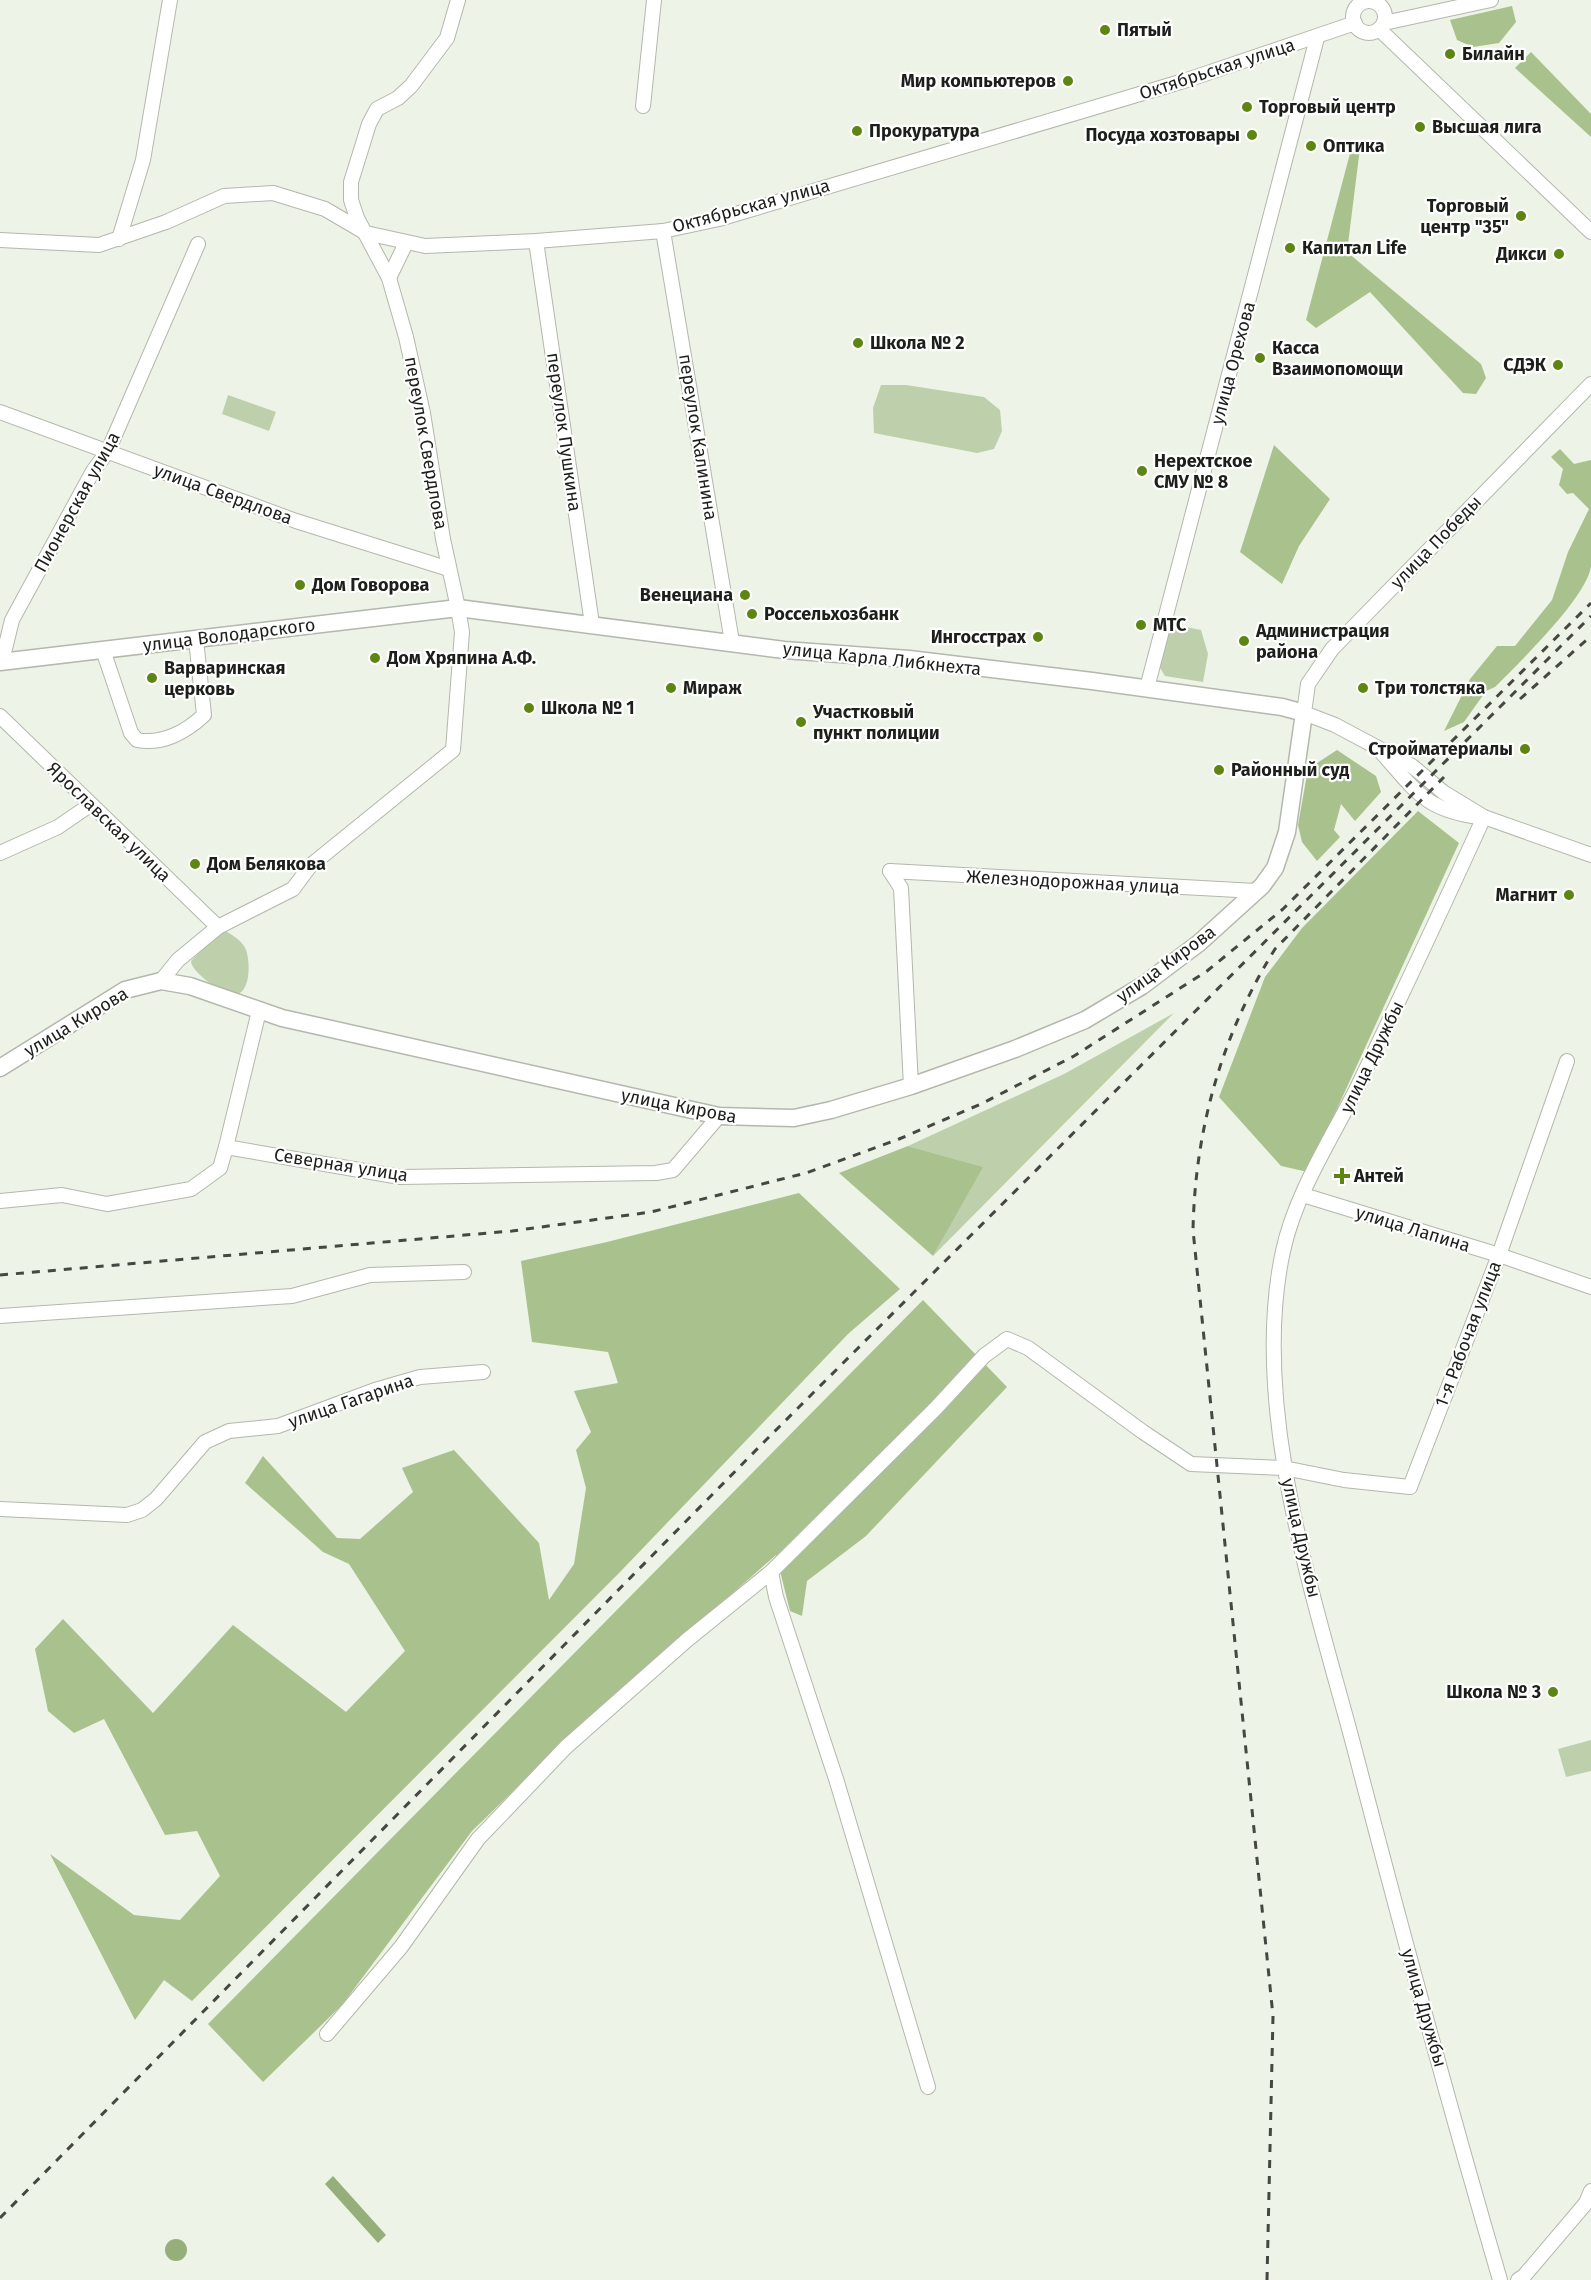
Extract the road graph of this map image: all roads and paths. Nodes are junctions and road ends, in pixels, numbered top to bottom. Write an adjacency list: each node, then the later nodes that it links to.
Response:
1 (170, 0): 14 (street)
2 (458, 0): 13 (street, переулок Свердлова)
3 (654, 0): 10 (street)
4 (1491, 0): 8 (street)
5 (1361, 1): 6 (street); 7 (street)
6 (1387, 3): 8 (street)
7 (1355, 23): 8 (street); 9 (street, Октябрьская улица)
8 (1381, 26): 12 (street)
9 (1317, 38): 11 (street, Октябрьская улица); 30 (street, улица Орехова)
10 (643, 106)
11 (663, 231): 16 (street, Октябрьская улица); 27 (street, переулок Калинина)
12 (1591, 232)
13 (366, 233): 14 (street, Октябрьская улица); 17 (street, Октябрьская улица); 19 (street, переулок Свердлова)
14 (119, 239): 15 (street, Октябрьская улица)
15 (0, 240)
16 (536, 241): 17 (street, Октябрьская улица); 25 (street, переулок Пушкина)
17 (406, 243): 19 (street)
18 (198, 244): 22 (street, Пионерская улица)
19 (389, 278): 23 (street, переулок Свердлова)
20 (1591, 384): 31 (street, улица Победы)
21 (0, 412): 22 (street, улица Свердлова)
22 (108, 451): 23 (street, улица Свердлова); 29 (street, Пионерская улица)
23 (449, 569): 24 (street, переулок Свердлова)
24 (458, 608): 25 (main road, улица Карла Либкнехта); 26 (main road, улица Володарского); 38 (street, переулок Свердлова)
25 (592, 624): 27 (main road, улица Карла Либкнехта)
26 (196, 639): 28 (main road, улица Володарского); 28 (street)
27 (732, 642): 30 (main road, улица Карла Либкнехта)
28 (103, 650): 29 (main road, улица Володарского)
29 (1, 662)
30 (1148, 688): 31 (main road, улица Карла Либкнехта)
31 (1304, 713): 34 (street); 37 (main road, улица Кирова)
32 (0, 716): 33 (street, Ярославская улица)
33 (90, 805): 35 (street); 38 (street, Ярославская улица)
34 (1484, 817): 36 (street); 46 (street, улица Дружбы)
35 (0, 853)
36 (1591, 855)
37 (1256, 891): 43 (main road, улица Кирова); 43 (street, Железнодорожная улица)
38 (218, 927): 39 (street, переулок Свердлова)
39 (161, 981): 40 (main road, улица Кирова); 42 (main road, улица Кирова)
40 (259, 1011): 44 (main road, улица Кирова); 45 (street)
41 (1567, 1061): 48 (street, 1-я Рабочая улица)
42 (0, 1068)
43 (911, 1086): 44 (main road, улица Кирова)
44 (719, 1116): 45 (street, Северная улица)
45 (226, 1147): 47 (street)
46 (1303, 1195): 48 (street, улица Лапина); 53 (street, улица Дружбы)
47 (0, 1201)
48 (1499, 1255): 50 (street, улица Лапина); 53 (street, 1-я Рабочая улица)
49 (464, 1272): 51 (street)
50 (1591, 1287)
51 (0, 1316)
52 (483, 1372): 54 (street, улица Гагарина)
53 (1284, 1468): 55 (street); 59 (street, улица Дружбы)
54 (0, 1509)
55 (771, 1572): 56 (street); 57 (street)
56 (327, 2034)
57 (928, 2087)
58 (1589, 2200): 60 (street)
59 (1500, 2280)
60 (1518, 2280)

